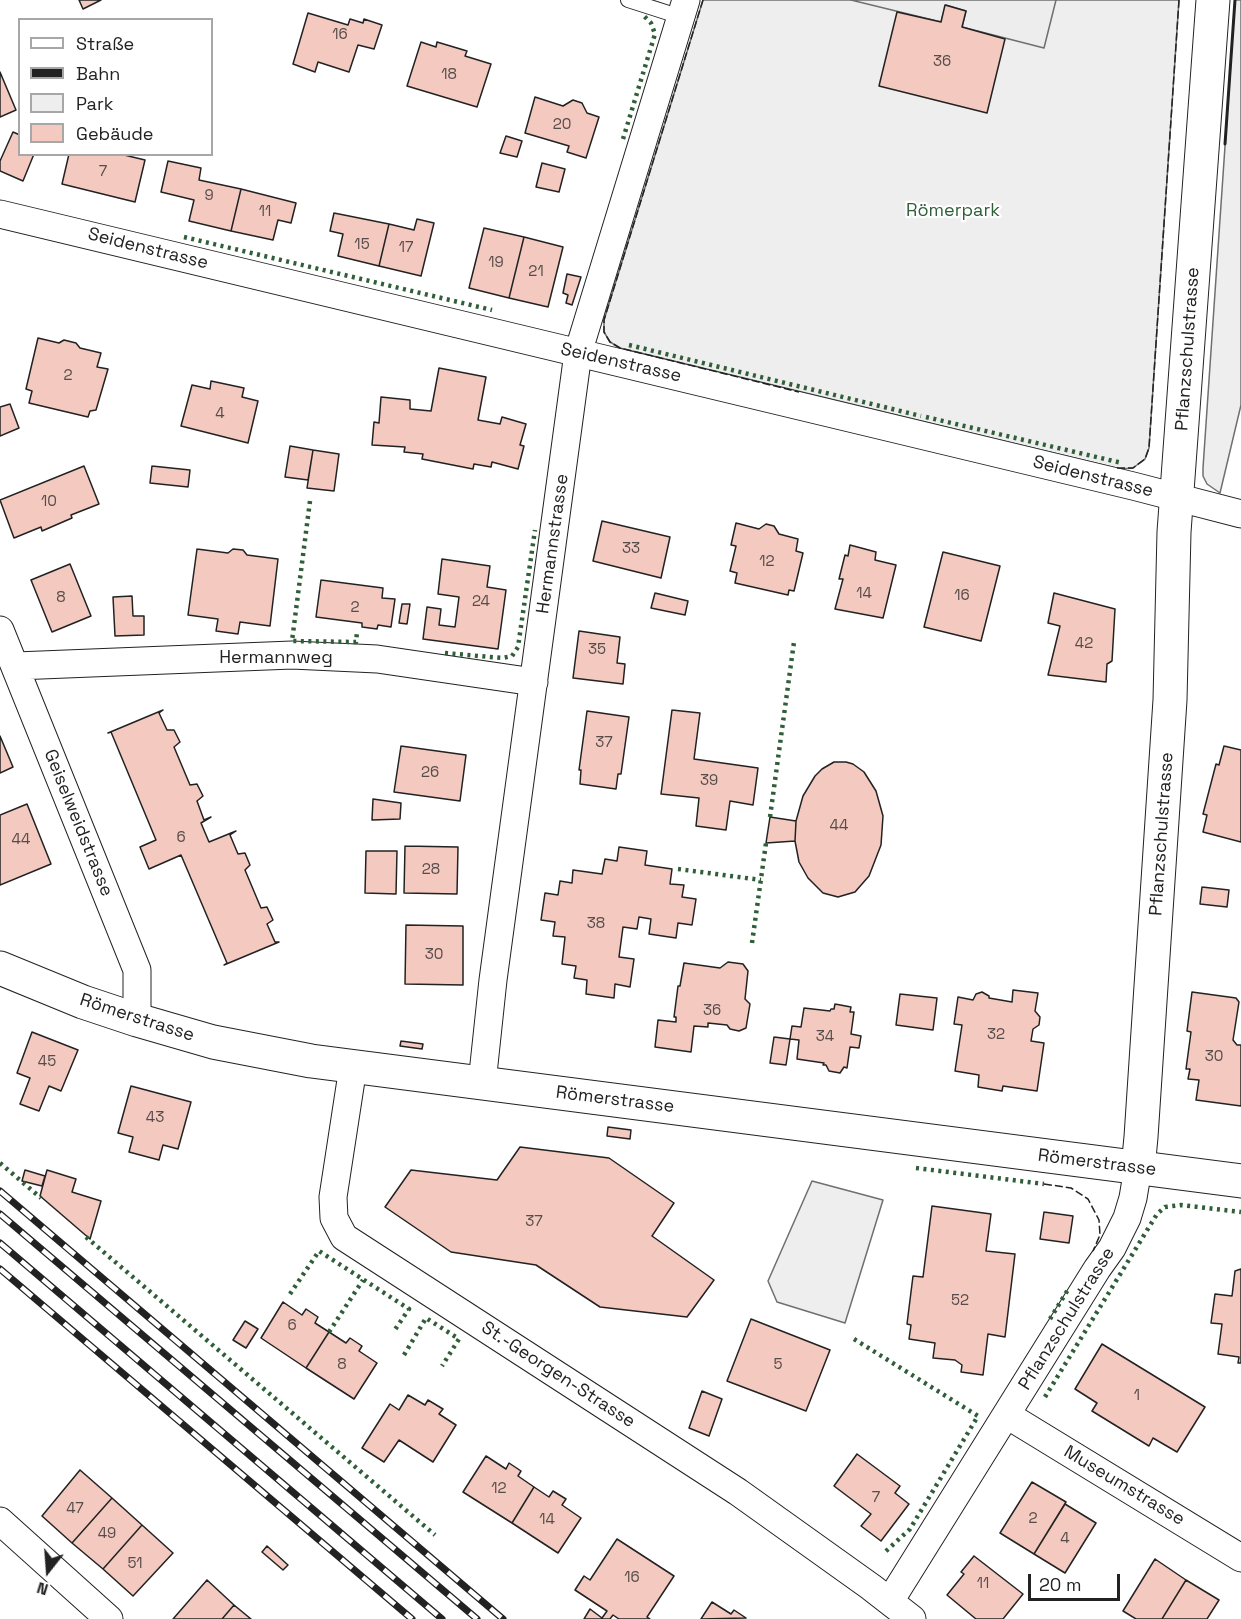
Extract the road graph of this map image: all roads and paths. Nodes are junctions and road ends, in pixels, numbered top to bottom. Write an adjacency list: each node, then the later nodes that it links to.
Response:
1 (628, 0): 3 (lane, Hermannstrasse)
2 (1213, 0): 6 (main road, Pflanzschulstrasse)
3 (683, 8): 5 (street, Hermannstrasse)
4 (0, 214): 5 (street, Seidenstrasse)
5 (578, 353): 6 (street, Seidenstrasse); 10 (street, Hermannstrasse)
6 (1177, 498): 7 (street, Seidenstrasse); 15 (main road, Pflanzschulstrasse)
7 (1241, 514)
8 (0, 630): 9 (street, Geiselweidstrasse)
9 (16, 666): 10 (street, Hermannweg); 12 (street, Geiselweidstrasse)
10 (534, 682): 14 (street, Hermannstrasse)
11 (0, 968): 12 (main road, Römerstrasse)
12 (137, 1020): 13 (main road, Römerstrasse)
13 (353, 1067): 14 (main road, Römerstrasse); 20 (street, St.-Georgen-Strasse)
14 (482, 1083): 15 (main road, Römerstrasse)
15 (1138, 1168): 16 (main road, Römerstrasse); 17 (street, Pflanzschulstrasse)
16 (1241, 1181)
17 (1007, 1415): 19 (street, Museumstrasse); 20 (street, Pflanzschulstrasse)
18 (0, 1521): 21 (street)
19 (1241, 1558)
20 (890, 1601): 22 (street, St.-Georgen-Strasse)
21 (109, 1619)
22 (912, 1619)

